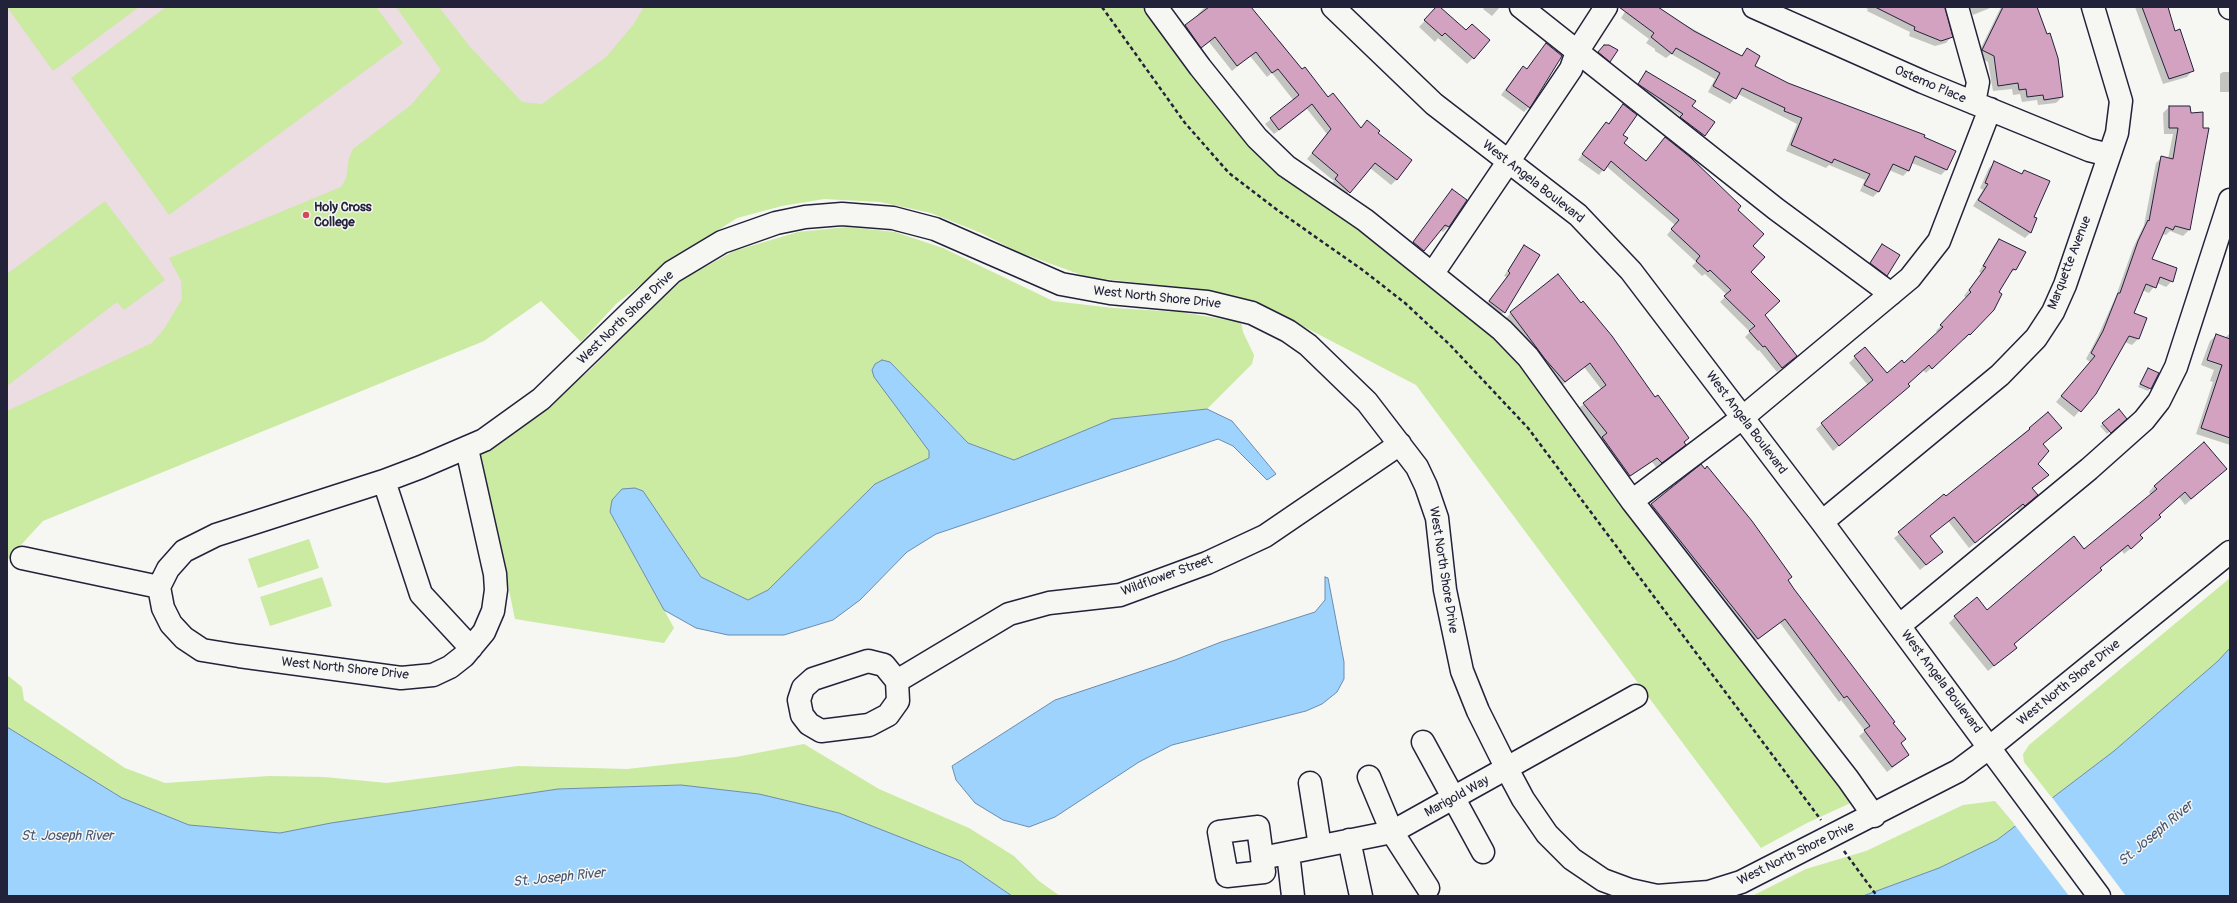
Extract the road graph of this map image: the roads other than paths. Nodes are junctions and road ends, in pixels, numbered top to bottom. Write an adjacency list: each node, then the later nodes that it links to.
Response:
1 (1156, 7): 13 (street)
2 (1333, 7): 11 (street, West Angela Boulevard)
3 (1521, 7): 8 (street)
4 (1606, 7): 8 (street)
5 (1754, 7): 9 (street, Ostemo Place)
6 (1957, 7): 9 (street)
7 (2093, 7): 10 (street, Marquette Avenue)
8 (1577, 52): 11 (street); 14 (street)
9 (1982, 106): 10 (street, Ostemo Place); 14 (street)
10 (2110, 155): 20 (street, Marquette Avenue)
11 (1508, 162): 13 (street); 15 (street, West Angela Boulevard)
12 (2230, 200): 24 (street)
13 (1432, 273): 19 (street)
14 (1891, 294): 15 (street)
15 (1742, 418): 19 (street); 20 (street, West Angela Boulevard)
16 (1400, 444): 17 (street, West North Shore Drive); 26 (street, Wildflower Street); 30 (street, West North Shore Drive)
17 (467, 449): 18 (street, West North Shore Drive); 25 (street, West North Shore Drive)
18 (384, 480): 23 (street, West North Shore Drive); 25 (street)
19 (1632, 501): 34 (street)
20 (1822, 522): 24 (street, West Angela Boulevard)
21 (2230, 552): 29 (street, West North Shore Drive)
22 (22, 558): 23 (street)
23 (159, 587): 25 (street, West North Shore Drive)
24 (1899, 626): 29 (street, West Angela Boulevard)
25 (471, 648)
26 (897, 681)
27 (1636, 696): 30 (street, Marigold Way)
28 (1424, 742): 33 (street)
29 (1990, 747): 34 (street, West North Shore Drive); 44 (street, West Angela Boulevard)
30 (1507, 769): 33 (street, Marigold Way); 34 (street, West North Shore Drive)
31 (1369, 777): 35 (street)
32 (1310, 783): 37 (street)
33 (1455, 798): 35 (street, Marigold Way); 38 (street)
34 (1874, 816)
35 (1392, 832): 36 (street, Marigold Way); 41 (street)
36 (1349, 840): 37 (street, Marigold Way); 43 (street)
37 (1320, 846): 39 (street, Marigold Way)
38 (1483, 852)
39 (1288, 853): 40 (street, Marigold Way); 42 (street)
40 (1262, 858)
41 (1428, 888)
42 (1293, 896)
43 (1361, 896)
44 (2098, 896)

